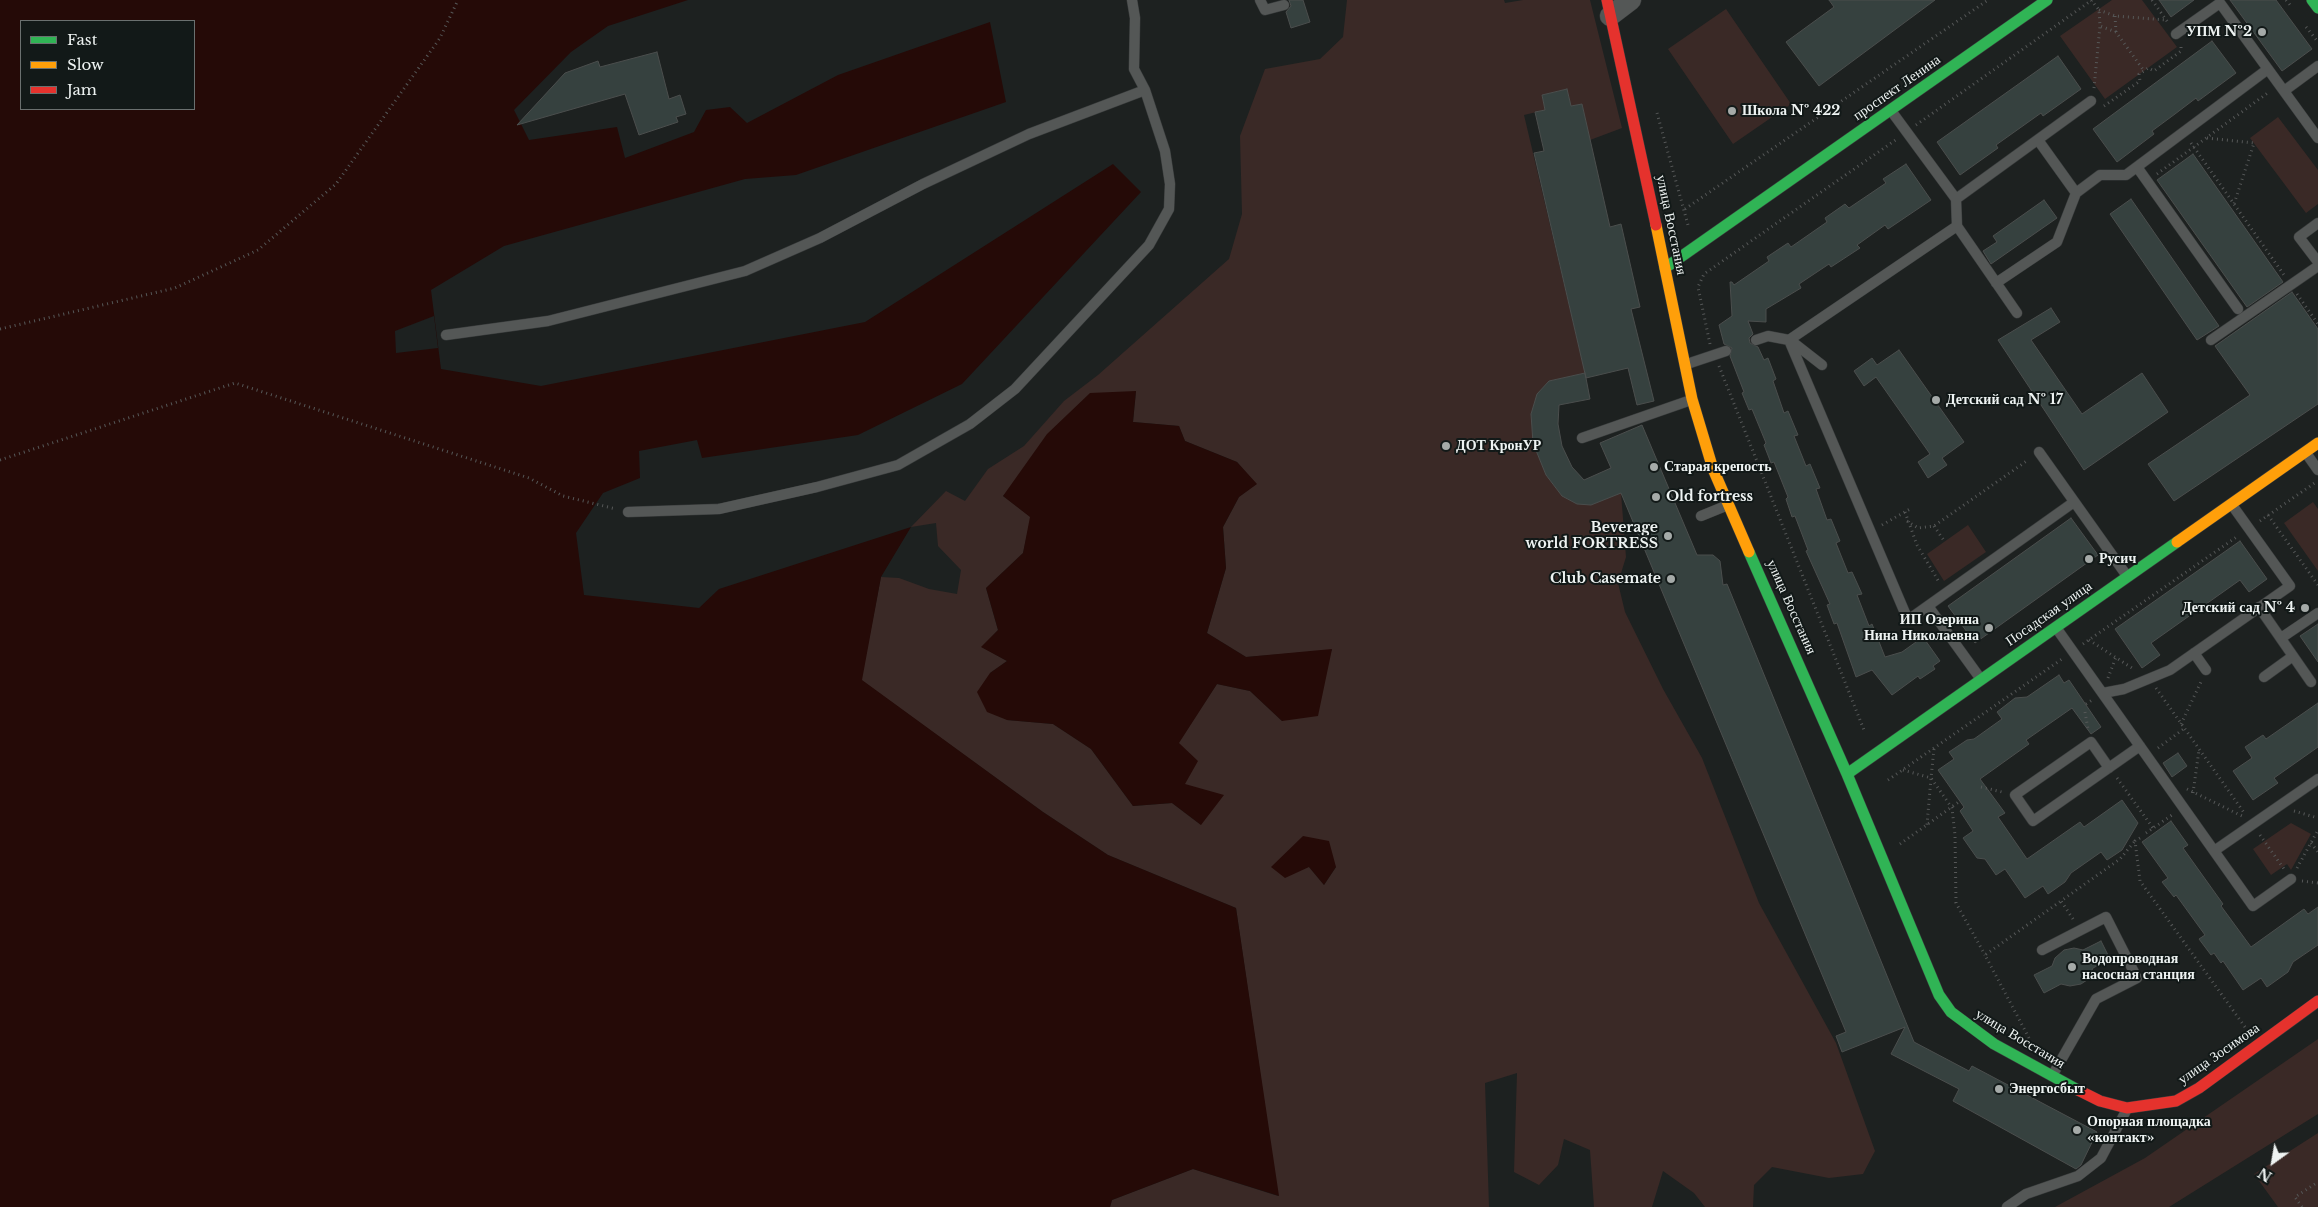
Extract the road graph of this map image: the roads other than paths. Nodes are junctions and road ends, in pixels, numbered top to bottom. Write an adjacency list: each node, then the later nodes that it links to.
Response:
1 (1132, 0): 13 (lane)
2 (1260, 0): 6 (lane)
3 (1631, 0): 7 (street)
4 (2047, 0): 15 (main road, проспект Ленина)
5 (2312, 0): 8 (main road)
6 (1284, 5)
7 (1608, 8): 25 (main road, улица Восстания)
8 (2318, 8)
9 (2176, 34): 11 (lane)
10 (2318, 66): 12 (lane)
11 (2268, 69): 12 (lane); 18 (lane)
12 (2282, 87): 16 (lane)
13 (1145, 90): 29 (lane); 45 (lane)
14 (2091, 101): 17 (lane)
15 (1891, 111): 20 (lane); 25 (main road, проспект Ленина)
16 (2318, 138)
17 (2038, 140): 19 (lane); 20 (lane)
18 (2137, 166): 19 (lane); 27 (lane)
19 (2076, 193): 26 (lane)
20 (1956, 199): 22 (lane)
21 (2318, 223): 23 (lane)
22 (1957, 226): 26 (lane); 31 (lane)
23 (2318, 262)
24 (2318, 266): 32 (lane)
25 (1665, 268): 34 (main road, улица Восстания)
26 (1996, 283): 28 (lane)
27 (2238, 309)
28 (2017, 313)
29 (446, 335)
30 (1756, 340): 31 (lane)
31 (1789, 340): 35 (lane); 48 (lane)
32 (2211, 340)
33 (1726, 351): 34 (lane)
34 (1684, 365): 36 (main road, улица Восстания)
35 (1822, 365)
36 (1692, 399): 37 (lane); 44 (main road, улица Восстания)
37 (1582, 438)
38 (2318, 443): 40 (main road, Посадская улица)
39 (2039, 452): 42 (lane)
40 (2305, 452): 41 (lane); 43 (main road, Посадская улица)
41 (2318, 470)
42 (2074, 502): 47 (lane); 48 (lane)
43 (2231, 504): 47 (main road, Посадская улица); 49 (lane)
44 (1729, 505): 46 (lane); 62 (main road, улица Восстания)
45 (628, 512)
46 (1701, 516)
47 (2128, 577): 51 (main road, Посадская улица)
48 (1928, 606): 57 (lane)
49 (2259, 607): 52 (lane); 53 (lane)
50 (2318, 613): 52 (lane)
51 (2056, 627): 57 (main road, Посадская улица); 59 (lane)
52 (2281, 638): 54 (lane)
53 (2194, 653): 55 (lane); 59 (lane)
54 (2293, 656): 56 (lane); 58 (lane)
55 (2206, 670)
56 (2264, 677)
57 (1982, 680): 62 (main road, Посадская улица)
58 (2311, 682)
59 (2103, 692): 60 (lane)
60 (2140, 746): 61 (lane); 64 (lane)
61 (2110, 768): 61 (lane)
62 (1847, 774): 68 (main road, улица Восстания)
63 (2318, 779): 64 (lane)
64 (2214, 851): 65 (lane)
65 (2291, 879)
66 (2042, 950): 68 (lane)
67 (2318, 1001): 69 (main road, улица Зосимова)
68 (2052, 1076): 69 (main road, улица Восстания)
69 (2127, 1108): 70 (lane)
70 (2007, 1207)

